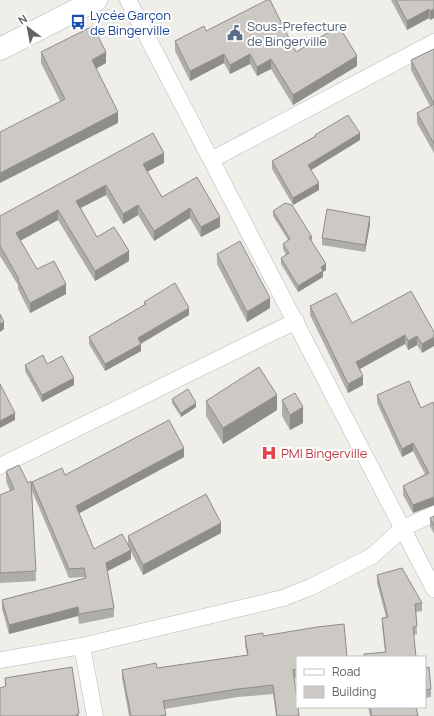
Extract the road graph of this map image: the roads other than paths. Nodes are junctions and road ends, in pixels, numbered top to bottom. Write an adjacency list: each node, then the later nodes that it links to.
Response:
1 (96, 0): 4 (main road)
2 (128, 0): 5 (street)
3 (434, 42): 5 (street)
4 (0, 49)
5 (211, 160): 6 (street)
6 (296, 321): 7 (street); 9 (street)
7 (0, 466)
8 (434, 514): 9 (street)
9 (403, 528): 10 (street); 11 (street)
10 (434, 588)
11 (82, 646): 12 (street); 13 (street)
12 (0, 660)
13 (95, 716)

